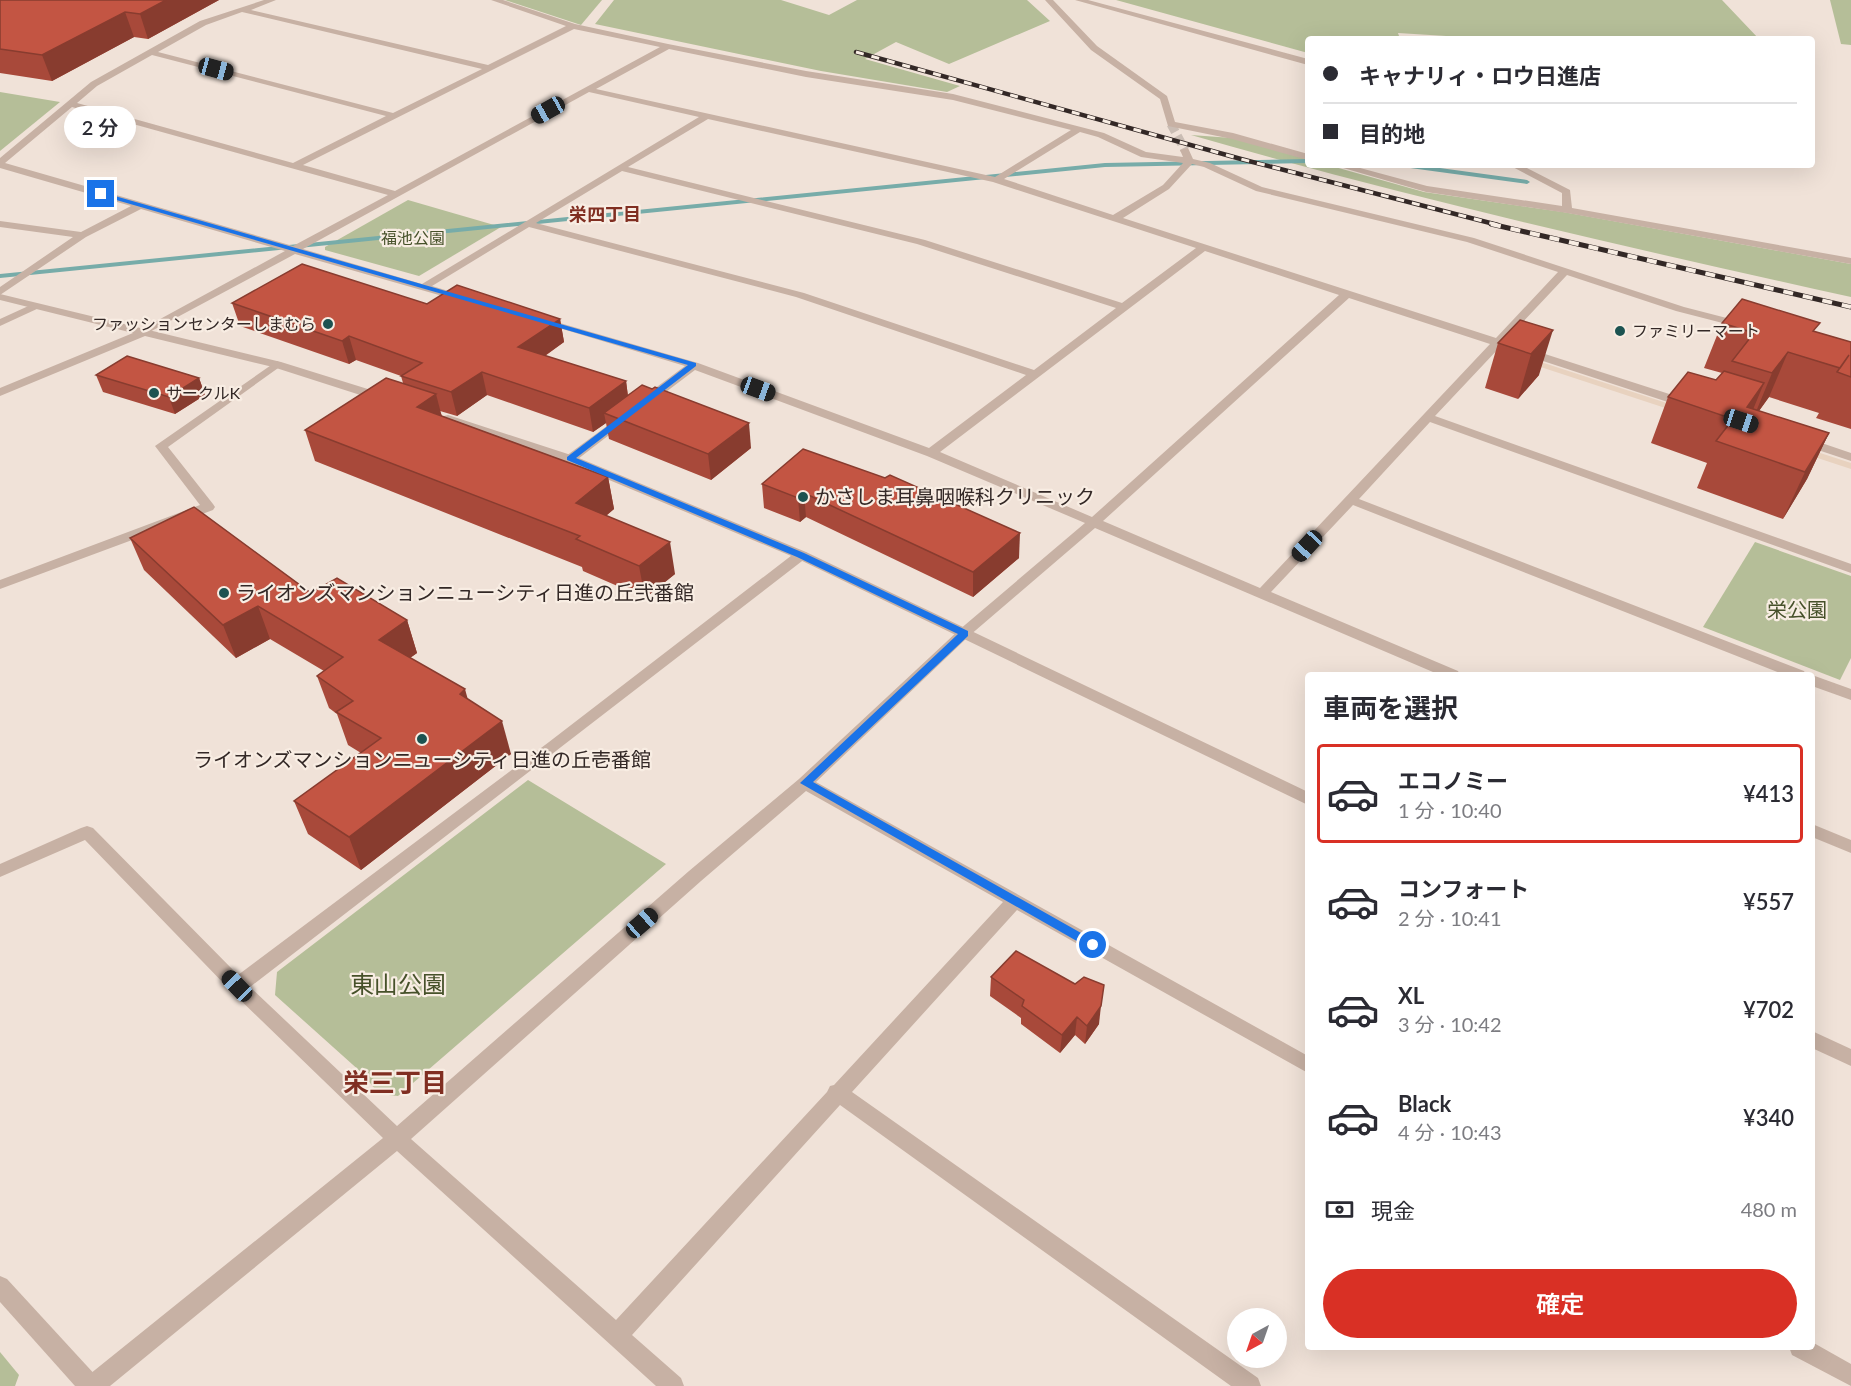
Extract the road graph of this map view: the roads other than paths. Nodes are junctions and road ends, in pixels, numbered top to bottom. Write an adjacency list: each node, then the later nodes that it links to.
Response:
1 (272, 0): 5 (street)
2 (495, 0): 6 (street)
3 (1049, 0): 17 (street)
4 (1079, 0): 9 (street)
5 (242, 10): 8 (street); 10 (street)
6 (573, 26): 7 (street); 10 (street)
7 (668, 46): 11 (street); 15 (street)
8 (150, 52): 12 (street); 13 (street)
9 (1305, 61)
10 (490, 68): 13 (street)
11 (586, 89): 14 (street); 25 (street)
12 (70, 104): 19 (street); 20 (street)
13 (392, 115): 20 (street)
14 (706, 116): 21 (street); 24 (street)
15 (1079, 129): 18 (street); 24 (street)
16 (1185, 150): 18 (street)
17 (1305, 156)
18 (1189, 161): 28 (street); 35 (street)
19 (0, 164): 26 (street)
20 (296, 165): 25 (street)
21 (620, 168): 30 (street); 42 (street)
22 (1349, 168): 27 (street)
23 (1520, 168): 27 (street)
24 (996, 180): 28 (street)
25 (395, 194): 33 (street)
26 (141, 205): 31 (street); 33 (street)
27 (1567, 210): 34 (street)
28 (1115, 218): 32 (street)
29 (0, 224): 31 (street)
30 (528, 224): 36 (street); 50 (street)
31 (82, 236): 37 (street)
32 (1204, 247): 38 (street); 42 (street)
33 (294, 249): 36 (street); 46 (street)
34 (1851, 261)
35 (1565, 271): 45 (street); 47 (street)
36 (424, 287): 40 (street)
37 (0, 292)
38 (1348, 293): 47 (street); 61 (street)
39 (0, 297): 41 (street)
40 (480, 303)
41 (35, 306): 44 (street); 46 (street)
42 (1123, 307): 50 (street)
43 (525, 316): 49 (street)
44 (0, 323)
45 (1757, 328)
46 (144, 332): 48 (street); 51 (street)
47 (1498, 342): 53 (street); 55 (street)
48 (278, 364): 52 (street); 64 (street)
49 (694, 365): 57 (street); 59 (street)
50 (1034, 374): 57 (street)
51 (0, 392)
52 (401, 404)
53 (1703, 409)
54 (435, 415): 59 (street)
55 (1426, 417): 60 (street); 63 (street)
56 (1794, 438): 58 (street)
57 (931, 453): 61 (street)
58 (1851, 457)
59 (570, 459): 62 (street)
60 (1351, 500): 65 (street); 68 (street)
61 (1093, 523): 65 (street); 66 (street)
62 (801, 555): 66 (street); 77 (street)
63 (1851, 569)
64 (0, 585)
65 (1263, 593): 67 (street)
66 (964, 633): 71 (street); 72 (street)
67 (1446, 672)
68 (1791, 672)
69 (1815, 681): 70 (street)
70 (1851, 695)
71 (805, 783): 76 (street); 82 (street)
72 (1305, 798)
73 (1815, 831): 74 (street)
74 (1851, 847)
75 (0, 871): 77 (street)
76 (1014, 902): 80 (street); 81 (street)
77 (237, 986): 82 (street)
78 (1815, 1040): 79 (street)
79 (1851, 1058)
80 (1305, 1063)
81 (837, 1092): 84 (street); 89 (street)
82 (398, 1139): 84 (street); 87 (street)
83 (0, 1286): 87 (street)
84 (616, 1336): 88 (street)
85 (1805, 1350): 86 (street)
86 (1851, 1376)
87 (92, 1386)
88 (673, 1386)
89 (1250, 1386)

